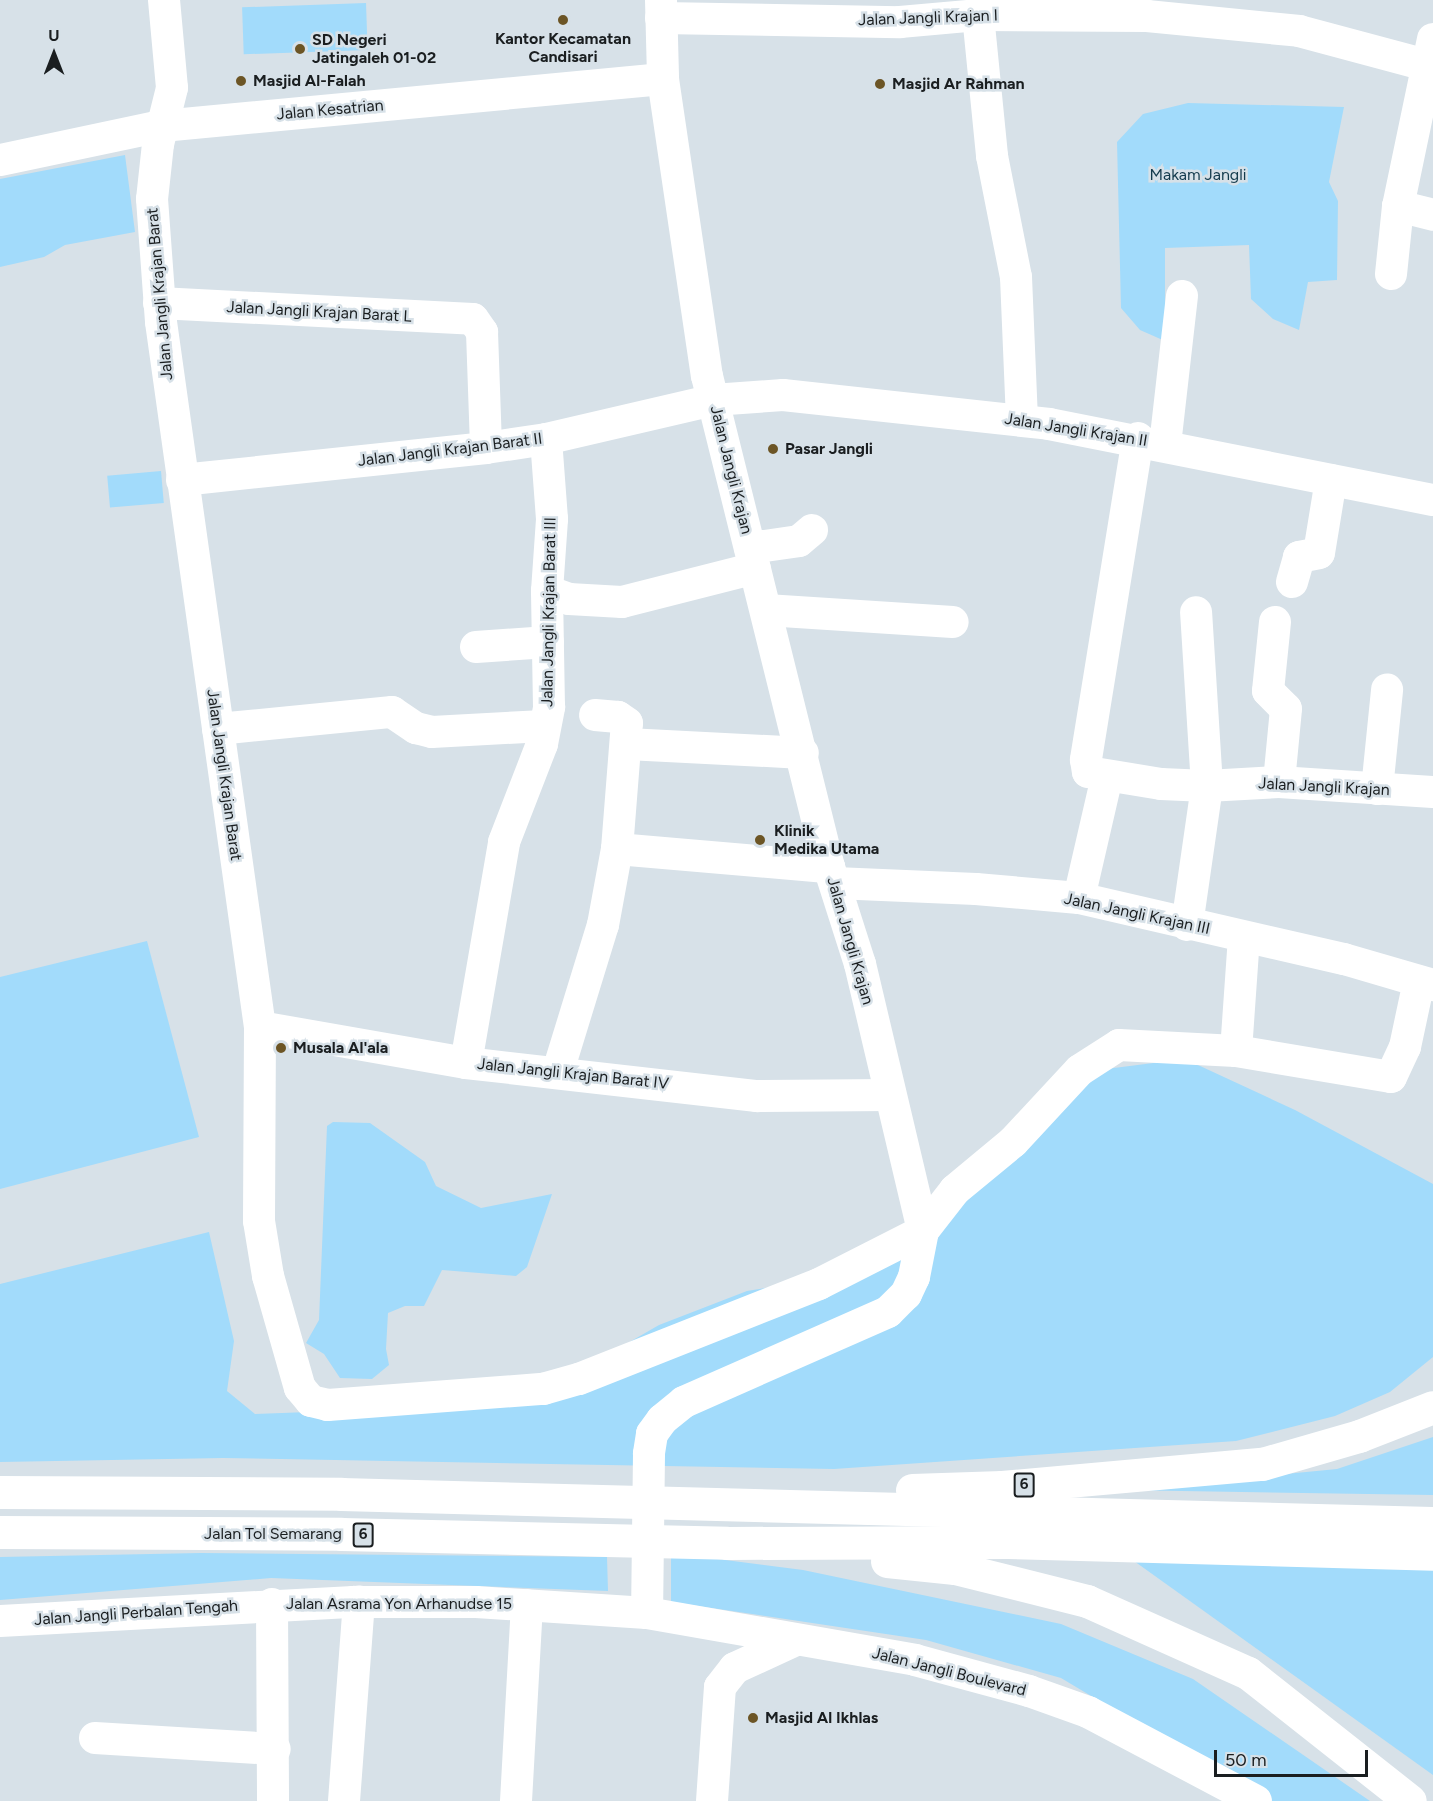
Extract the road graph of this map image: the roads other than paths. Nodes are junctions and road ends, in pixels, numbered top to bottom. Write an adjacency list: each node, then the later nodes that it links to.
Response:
1 (164, 0): 8 (street, Jalan Jangli Krajan Barat)
2 (1123, 8): 5 (street, Jalan Jangli Krajan I); 6 (street, Jalan Jangli Krajan I)
3 (661, 9): 4 (street, Jalan Jangli Krajan I); 7 (street, Jalan Jangli Krajan)
4 (900, 11): 5 (street, Jalan Jangli Krajan I)
5 (978, 15): 16 (street)
6 (1430, 57): 10 (street)
7 (663, 79): 8 (street, Jalan Kesatrian); 15 (street, Jalan Jangli Krajan)
8 (162, 126): 9 (street, Jalan Kesatrian); 14 (street, Jalan Jangli Krajan Barat)
9 (0, 160)
10 (1398, 206): 11 (street); 12 (street)
11 (1433, 215)
12 (1391, 274)
13 (1182, 296): 18 (street)
14 (159, 303): 19 (street, Jalan Jangli Krajan Barat L); 20 (street, Jalan Jangli Krajan Barat)
15 (713, 400): 16 (street, Jalan Jangli Krajan II); 17 (street, Jalan Jangli Krajan Barat II); 24 (street, Jalan Jangli Krajan)
16 (1022, 420): 18 (street, Jalan Jangli Krajan II)
17 (546, 439): 19 (street, Jalan Jangli Krajan Barat II); 26 (street, Jalan Jangli Krajan Barat III)
18 (1151, 442): 21 (street, Jalan Jangli Krajan II); 39 (street)
19 (486, 448): 20 (street, Jalan Jangli Krajan Barat II)
20 (182, 480): 36 (street, Jalan Jangli Krajan Barat)
21 (1331, 480): 22 (street, Jalan Jangli Krajan II); 25 (street)
22 (1433, 500)
23 (812, 530): 24 (street)
24 (752, 558): 26 (street); 27 (street, Jalan Jangli Krajan)
25 (1293, 582)
26 (547, 591): 31 (street, Jalan Jangli Krajan Barat III)
27 (766, 610): 29 (street); 38 (street, Jalan Jangli Krajan)
28 (1197, 612): 41 (street)
29 (953, 622)
30 (1275, 622): 40 (street)
31 (548, 642): 32 (street); 35 (street, Jalan Jangli Krajan Barat III)
32 (476, 647)
33 (1387, 690): 42 (street)
34 (596, 715): 37 (street)
35 (544, 726): 36 (street); 52 (street, Jalan Jangli Krajan Barat III)
36 (218, 729): 50 (street, Jalan Jangli Krajan Barat)
37 (627, 744): 38 (street); 44 (street)
38 (803, 753): 45 (street, Jalan Jangli Krajan)
39 (1107, 777): 41 (street, Jalan Jangli Krajan); 46 (street)
40 (1280, 782): 41 (street, Jalan Jangli Krajan); 42 (street, Jalan Jangli Krajan)
41 (1207, 786): 47 (street)
42 (1377, 789): 43 (street, Jalan Jangli Krajan)
43 (1433, 792)
44 (617, 849): 45 (street, Jalan Jangli Krajan III); 53 (street)
45 (832, 875): 46 (street, Jalan Jangli Krajan III); 54 (street, Jalan Jangli Krajan)
46 (1078, 898): 47 (street, Jalan Jangli Krajan III)
47 (1187, 925): 48 (street, Jalan Jangli Krajan III)
48 (1244, 937): 49 (street, Jalan Jangli Krajan III); 51 (street)
49 (1426, 983): 51 (street)
50 (260, 1027): 52 (street, Jalan Jangli Krajan Barat IV); 55 (street, Jalan Jangli Krajan Barat)
51 (1236, 1051): 55 (street)
52 (466, 1063): 53 (street, Jalan Jangli Krajan Barat IV)
53 (558, 1071): 54 (street, Jalan Jangli Krajan Barat IV)
54 (889, 1095): 55 (street, Jalan Jangli Krajan)
55 (923, 1231): 66 (street, Jalan Jangli Krajan)
56 (1433, 1407): 58 (highway, 6)
57 (0, 1492): 58 (highway, 6)
58 (604, 1501): 59 (highway, 6)
59 (1433, 1523)
60 (0, 1532): 61 (highway, Jalan Tol Semarang / 6)
61 (727, 1543): 62 (highway, 6); 76 (highway, 6)
62 (1433, 1554)
63 (359, 1602): 64 (street, Jalan Asrama Yon Arhanudse 15); 65 (street, Jalan Asrama Yon Arhanudse 15); 72 (street)
64 (272, 1604): 67 (street, Jalan Jangli Perbalan Tengah); 70 (street)
65 (526, 1605): 66 (street, Jalan Asrama Yon Arhanudse 15); 73 (street, Jalan Asrama Yon Arhanudse 15)
66 (647, 1613): 68 (street, Jalan Jangli Boulevard)
67 (0, 1621)
68 (796, 1640): 74 (street); 75 (street, Jalan Jangli Boulevard)
69 (95, 1738): 70 (street)
70 (274, 1749): 71 (street)
71 (273, 1801)
72 (344, 1801)
73 (516, 1801)
74 (712, 1801)
75 (1256, 1801)
76 (1410, 1801)

